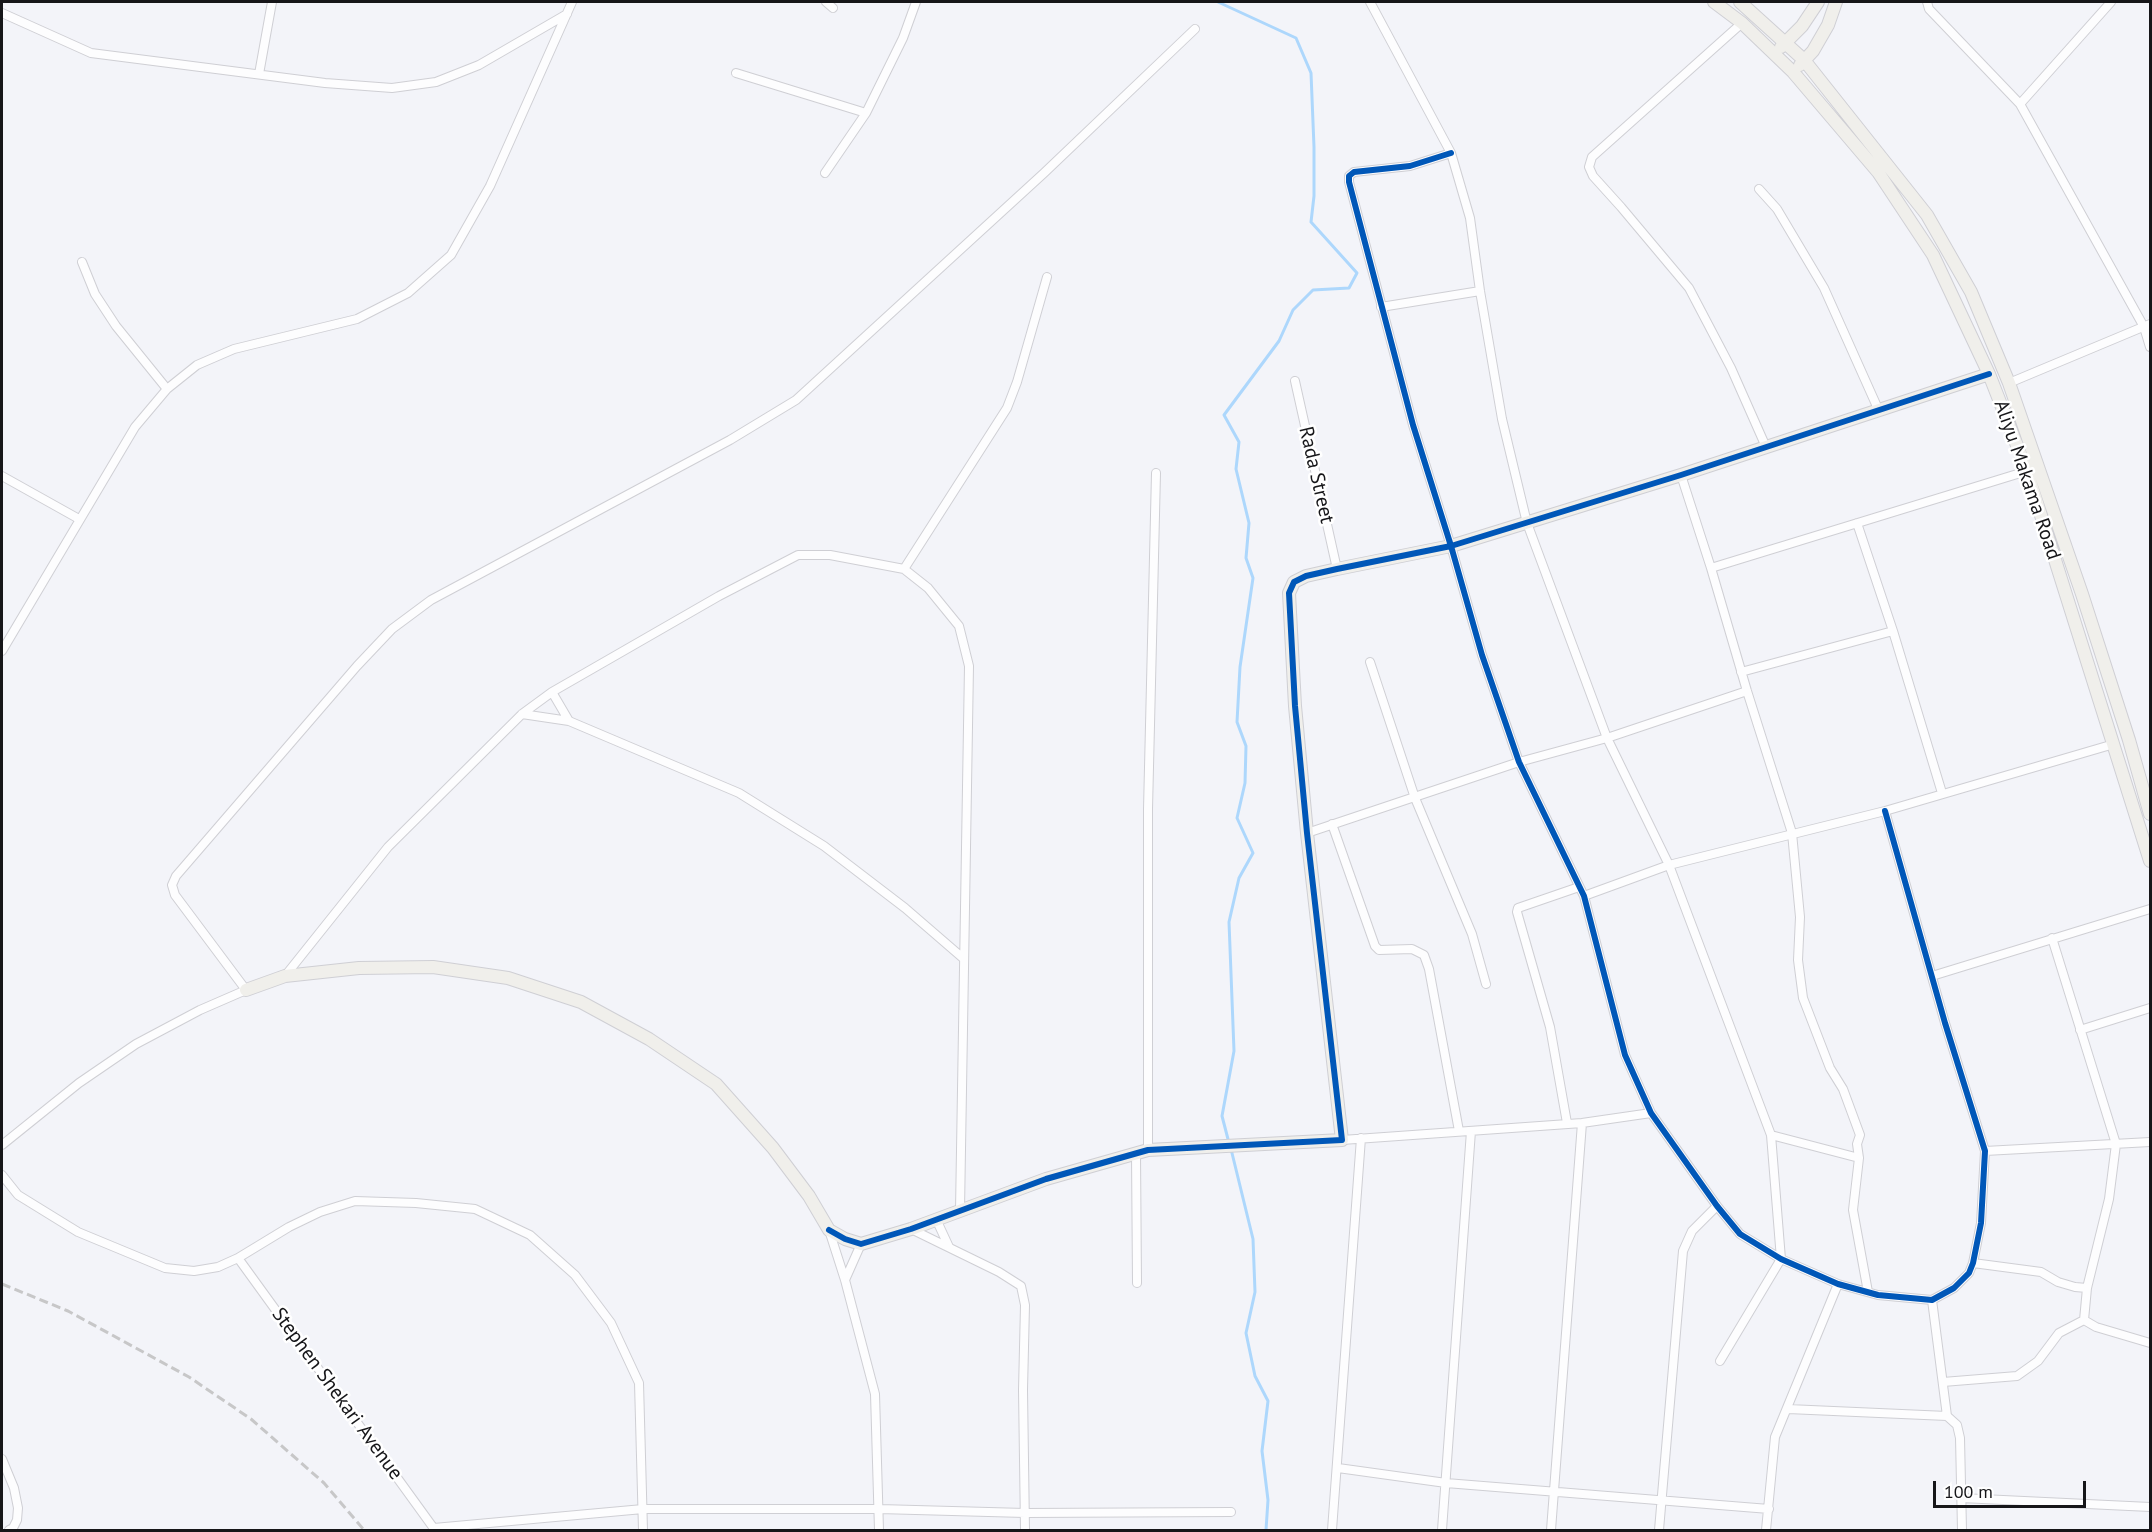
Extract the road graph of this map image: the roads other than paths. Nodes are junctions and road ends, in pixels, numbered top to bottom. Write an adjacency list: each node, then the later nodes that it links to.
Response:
1 (272, 2): 20 (street)
2 (573, 2): 12 (street)
3 (916, 2): 22 (street)
4 (1370, 2): 23 (street)
5 (1714, 2): 13 (street, Aliyu Makama Road)
6 (1740, 2): 15 (street, Aliyu Makama Road)
7 (1818, 2): 15 (street)
8 (1836, 2): 17 (street)
9 (1927, 2): 21 (street)
10 (2111, 2): 21 (street)
11 (2, 13): 20 (street)
12 (568, 13): 20 (street); 35 (street)
13 (1742, 23): 16 (street, Aliyu Makama Road); 37 (street)
14 (1195, 28): 79 (street)
15 (1786, 43): 16 (street); 17 (street, Aliyu Makama Road)
16 (1774, 54): 18 (street, Aliyu Makama Road)
17 (1804, 60): 18 (street); 34 (street, Aliyu Makama Road)
18 (1793, 72): 32 (street, Aliyu Makama Road)
19 (736, 73): 22 (street)
20 (259, 74)
21 (2020, 104): 30 (street)
22 (866, 113): 24 (street)
23 (1451, 153): 28 (street); 29 (street)
24 (825, 173)
25 (1759, 189): 36 (street)
26 (82, 262): 35 (street)
27 (1047, 277): 47 (street)
28 (1479, 291): 29 (street); 43 (street)
29 (1381, 307): 45 (street)
30 (2147, 325): 31 (street); 34 (street)
31 (2151, 347)
32 (1989, 374): 36 (street); 38 (street, Aliyu Makama Road)
33 (1294, 381): 48 (street, Rada Street)
34 (2009, 383): 49 (street, Aliyu Makama Road)
35 (167, 388): 42 (street)
36 (1880, 411): 37 (street)
37 (1766, 447): 40 (street)
38 (2027, 471): 44 (street); 50 (street, Aliyu Makama Road)
39 (1156, 473): 94 (street)
40 (1681, 475): 43 (street); 46 (street)
41 (2, 476): 42 (street)
42 (79, 519): 52 (street)
43 (1527, 523): 45 (street); 59 (street)
44 (1857, 523): 46 (street); 51 (street)
45 (1451, 546): 48 (street); 61 (street)
46 (1711, 568): 54 (street)
47 (904, 569): 56 (street); 75 (street)
48 (1336, 569): 67 (street)
49 (2082, 594): 50 (street); 65 (street, Aliyu Makama Road)
50 (2067, 598): 60 (street, Aliyu Makama Road)
51 (1893, 631): 54 (street); 62 (street)
52 (2, 651)
53 (1370, 662): 63 (street)
54 (1741, 672): 55 (street)
55 (1747, 691): 59 (street); 68 (street)
56 (552, 693): 57 (street); 58 (street)
57 (522, 714): 58 (street); 76 (street)
58 (568, 721): 75 (street)
59 (1607, 738): 61 (street); 70 (street)
60 (2114, 744): 62 (street); 69 (street, Aliyu Makama Road)
61 (1520, 762): 63 (street); 71 (street)
62 (1942, 793): 64 (street)
63 (1415, 798): 66 (street); 78 (street)
64 (1885, 811): 68 (street); 77 (street)
65 (2151, 814)
66 (1332, 824): 67 (street); 85 (street)
67 (1307, 833): 89 (street)
68 (1792, 833): 70 (street); 95 (street)
69 (2151, 861)
70 (1669, 865): 72 (street); 87 (street)
71 (1580, 887): 72 (street); 83 (street)
72 (1584, 896): 82 (street)
73 (2151, 909): 74 (street)
74 (2052, 938): 77 (street); 81 (street)
75 (964, 959): 98 (street)
76 (285, 976): 79 (street); 101 (street)
77 (1932, 976): 93 (street)
78 (1486, 984)
79 (246, 990): 92 (street)
80 (2151, 1008): 81 (street)
81 (2080, 1030): 91 (street)
82 (1651, 1113): 84 (street); 97 (street)
83 (1567, 1123): 84 (street); 86 (street)
84 (1582, 1123): 122 (street)
85 (1459, 1131): 86 (street); 88 (street)
86 (1471, 1131): 121 (street)
87 (1772, 1135): 95 (street); 105 (street)
88 (1361, 1138): 89 (street); 120 (street)
89 (1342, 1140): 94 (street)
90 (2151, 1142): 91 (street)
91 (2116, 1144): 93 (street); 110 (street)
92 (2, 1145)
93 (1985, 1150): 106 (street)
94 (1142, 1152): 98 (street); 108 (street)
95 (1859, 1158): 111 (street)
96 (2, 1175): 104 (street)
97 (1717, 1206): 105 (street); 124 (street)
98 (960, 1210): 99 (street)
99 (936, 1220): 100 (street); 103 (street)
100 (911, 1229): 102 (street); 103 (street)
101 (829, 1230): 102 (street); 107 (street)
102 (861, 1244): 107 (street)
103 (949, 1248): 130 (street)
104 (238, 1258): 126 (street); 131 (street, Stephen Shekari Avenue)
105 (1780, 1258): 109 (street); 115 (street)
106 (1973, 1263): 110 (street); 112 (street)
107 (845, 1280): 127 (street)
108 (1137, 1283)
109 (1838, 1284): 111 (street); 117 (street)
110 (2087, 1288): 113 (street)
111 (1868, 1292): 112 (street)
112 (1932, 1300): 116 (street)
113 (2084, 1320): 114 (street); 116 (street)
114 (2151, 1343)
115 (1720, 1361)
116 (1943, 1382): 118 (street)
117 (1788, 1409): 118 (street); 128 (street)
118 (1947, 1416): 123 (street)
119 (2, 1459): 132 (street)
120 (1338, 1468): 121 (street); 136 (street)
121 (1446, 1483): 122 (street); 137 (street)
122 (1554, 1492): 124 (street); 138 (street)
123 (1961, 1498): 125 (street); 141 (street)
124 (1662, 1500): 128 (street); 139 (street)
125 (2151, 1507)
126 (644, 1509): 127 (street); 131 (street); 133 (street)
127 (879, 1509): 130 (street); 134 (street)
128 (1769, 1509): 140 (street)
129 (1231, 1512): 130 (street)
130 (1025, 1513): 135 (street)
131 (435, 1529)
132 (9, 1530)
133 (643, 1530)
134 (879, 1530)
135 (1024, 1530)
136 (1332, 1530)
137 (1442, 1530)
138 (1551, 1530)
139 (1659, 1530)
140 (1766, 1530)
141 (1962, 1530)

